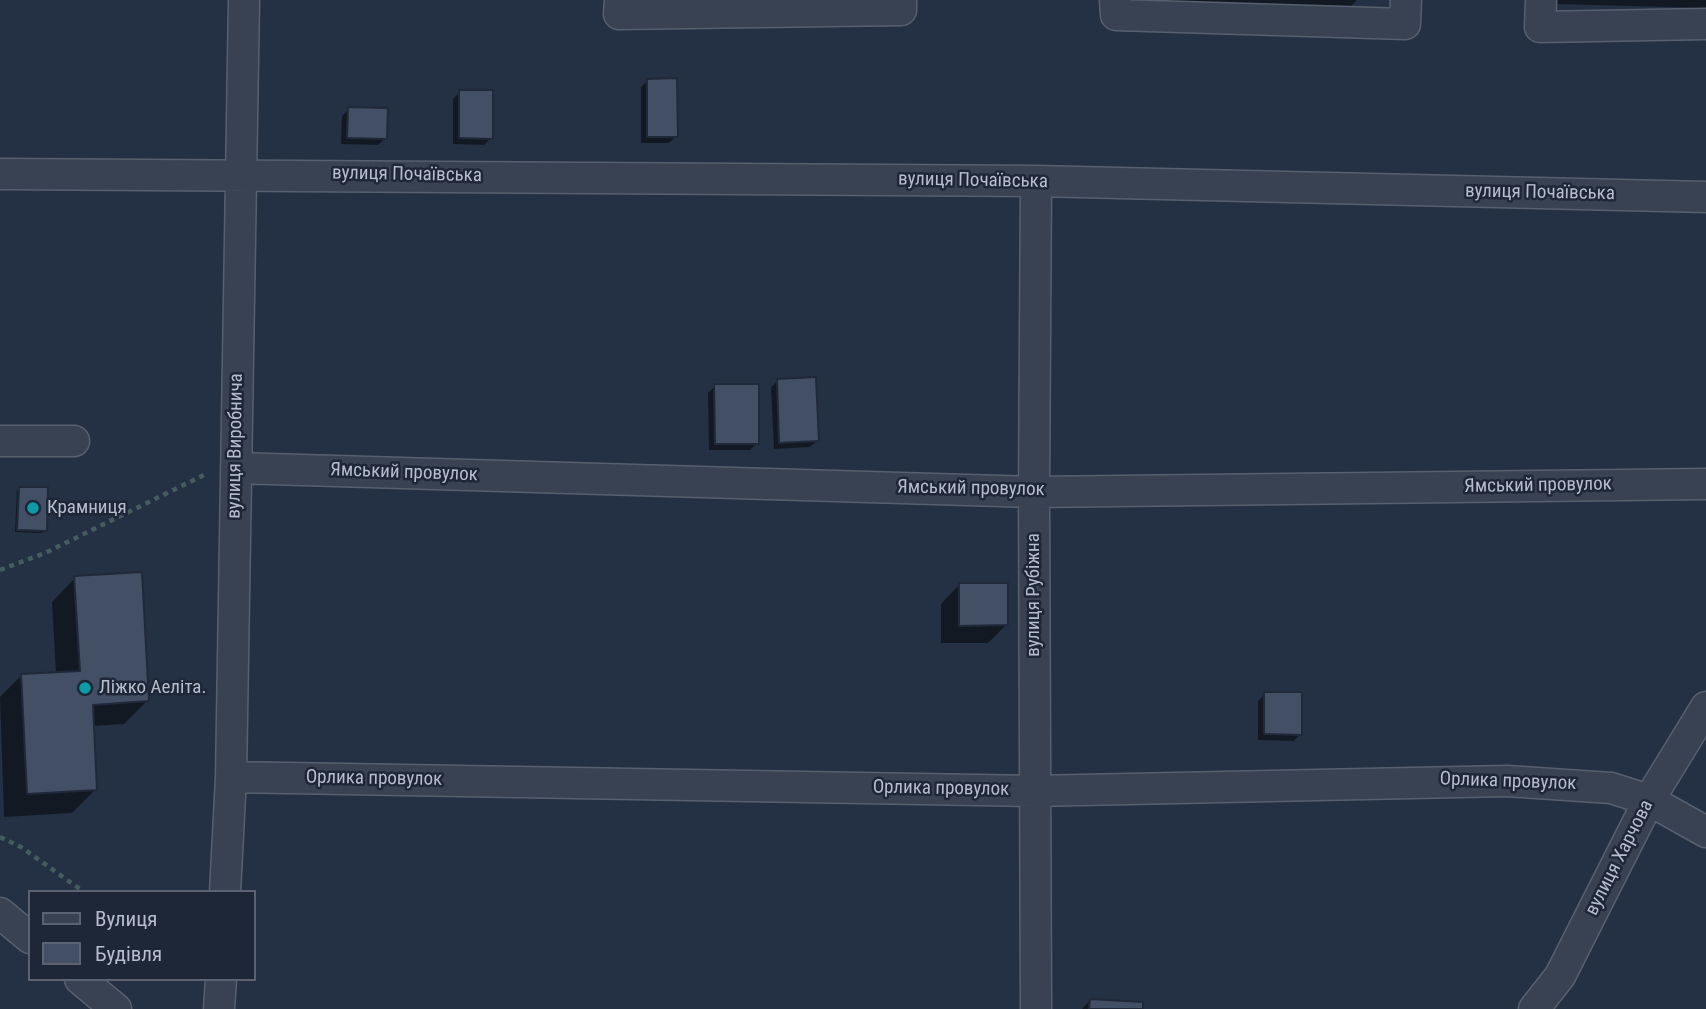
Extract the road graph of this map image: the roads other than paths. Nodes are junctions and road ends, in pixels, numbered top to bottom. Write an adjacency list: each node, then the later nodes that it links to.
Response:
1 (244, 0): 9 (street, вулиця Виробнича)
2 (620, 0): 3 (street)
3 (901, 0)
4 (1115, 0): 5 (street)
5 (1406, 0)
6 (1541, 0): 7 (street)
7 (1706, 24)
8 (0, 174): 9 (street, вулиця Почаївська)
9 (241, 174): 10 (street, вулиця Почаївська); 14 (street, вулиця Виробнича)
10 (1037, 181): 11 (street, вулиця Почаївська); 16 (street, вулиця Рубіжна)
11 (1706, 197)
12 (0, 441): 13 (street)
13 (74, 441)
14 (224, 470): 16 (street, Ямський провулок); 18 (street, вулиця Виробнича)
15 (1706, 484): 16 (street, Ямський провулок)
16 (1034, 492): 19 (street, вулиця Рубіжна)
17 (1706, 707): 20 (street, вулиця Харчова)
18 (231, 777): 19 (street, Орлика провулок); 22 (street, вулиця Виробнича)
19 (1034, 791): 20 (street, Орлика провулок); 29 (street, вулиця Рубіжна)
20 (1649, 800): 21 (street, Орлика провулок); 30 (street, вулиця Харчова)
21 (1706, 832)
22 (225, 890)
23 (0, 913): 24 (street)
24 (28, 936)
25 (82, 981): 27 (street)
26 (221, 981): 28 (street)
27 (116, 1009)
28 (219, 1009)
29 (1036, 1009)
30 (1534, 1009)

